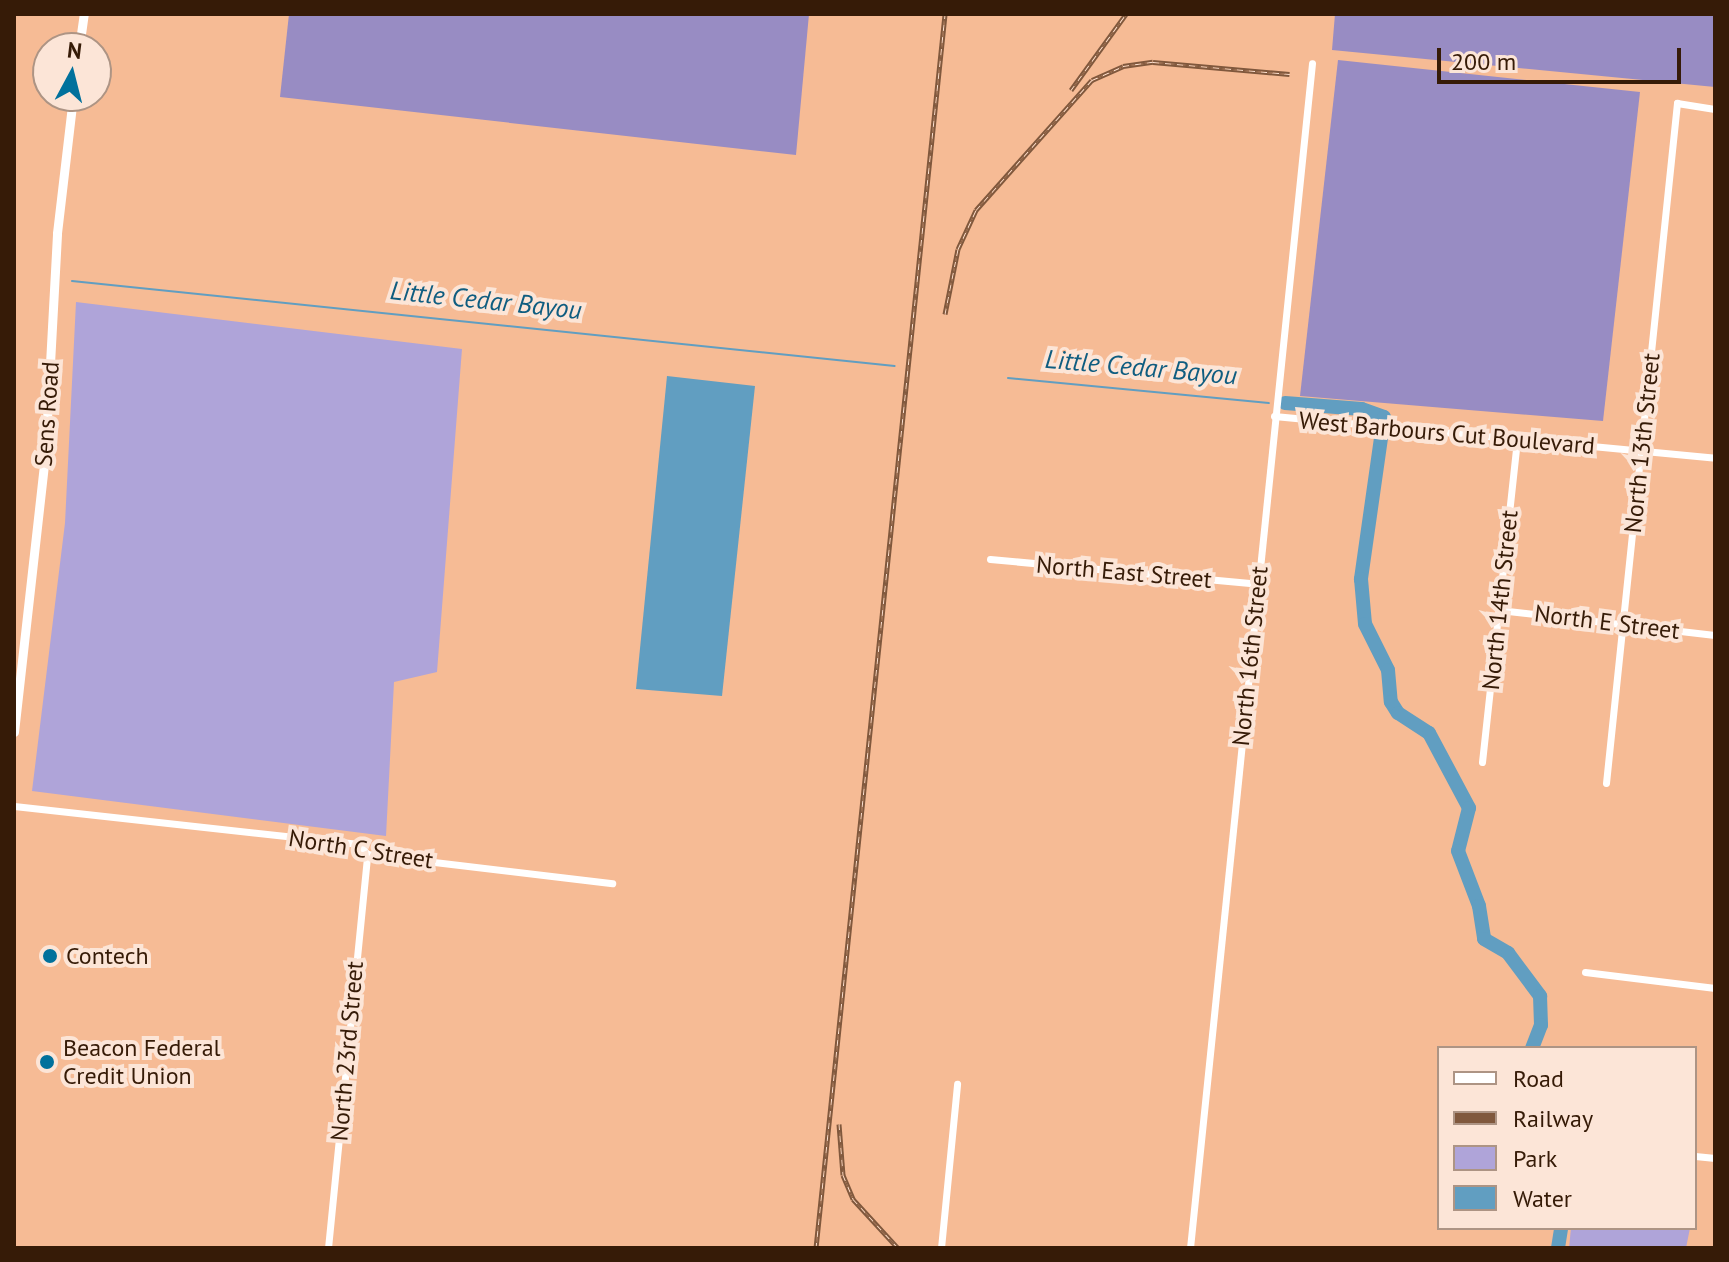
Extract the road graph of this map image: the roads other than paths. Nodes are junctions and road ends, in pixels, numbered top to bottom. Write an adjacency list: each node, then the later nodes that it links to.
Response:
1 (1312, 63): 4 (street, North 16th Street)
2 (1715, 109): 6 (street, North 13th Street)
3 (72, 112): 14 (main road, Sens Road)
4 (1274, 416): 5 (street, West Barbours Cut Boulevard); 9 (street, North 16th Street)
5 (1517, 438): 6 (street, West Barbours Cut Boulevard); 10 (street, North 14th Street)
6 (1641, 452): 7 (street, West Barbours Cut Boulevard); 11 (street, North 13th Street)
7 (1715, 458)
8 (990, 559): 9 (street, North East Street)
9 (1258, 584): 26 (street, North 16th Street)
10 (1499, 610): 11 (street, North E Street); 16 (street, North 14th Street)
11 (1623, 624): 13 (street, North E Street); 17 (street, North 13th Street)
12 (14, 634): 14 (street)
13 (1715, 635)
14 (25, 636): 15 (main road, Sens Road)
15 (14, 732)
16 (1482, 762)
17 (1606, 783)
18 (14, 806): 19 (street, North C Street)
19 (367, 854): 20 (street, North C Street); 24 (street, North 23rd Street)
20 (612, 883)
21 (1585, 972): 22 (street)
22 (1715, 988)
23 (957, 1084): 25 (street)
24 (328, 1248)
25 (941, 1248)
26 (1190, 1248)

